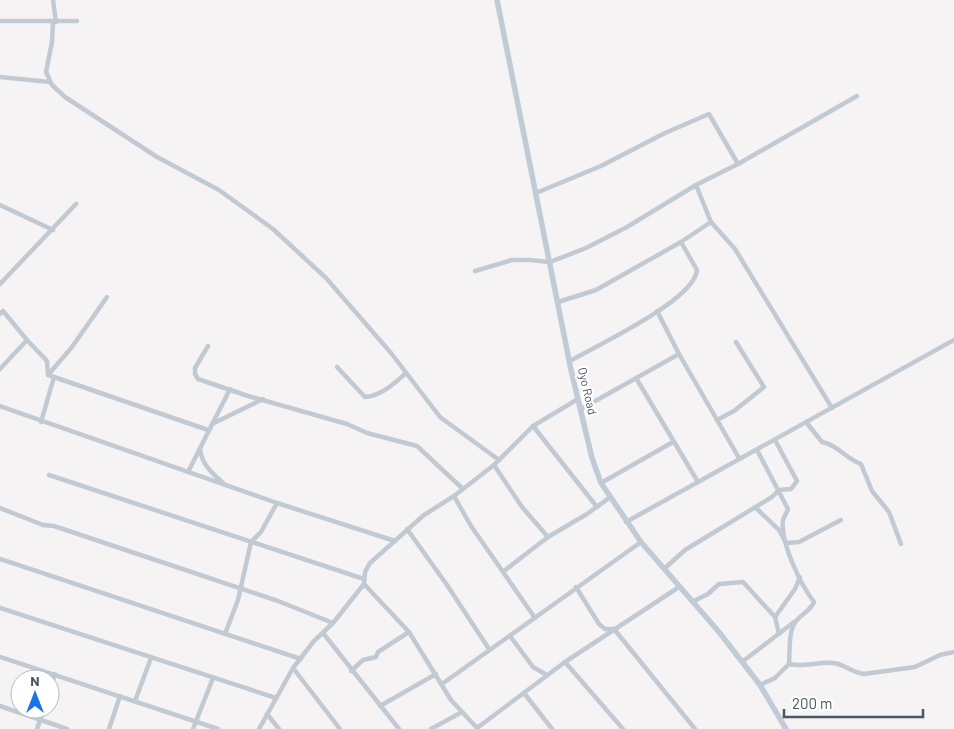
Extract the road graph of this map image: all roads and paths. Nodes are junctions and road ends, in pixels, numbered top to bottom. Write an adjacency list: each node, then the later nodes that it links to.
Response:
1 (53, 0): 5 (street)
2 (497, 0): 11 (street, Oyo Road)
3 (0, 21): 5 (street)
4 (77, 21): 5 (street)
5 (54, 22): 7 (street)
6 (0, 77): 7 (street)
7 (50, 82): 33 (street)
8 (856, 96): 9 (street)
9 (738, 164): 10 (street); 11 (street)
10 (696, 185): 14 (street); 17 (street)
11 (536, 193): 17 (street, Oyo Road)
12 (76, 204): 15 (street)
13 (0, 205): 15 (street)
14 (711, 222): 16 (street); 41 (street)
15 (53, 230): 19 (street)
16 (681, 242): 21 (street); 24 (street)
17 (550, 262): 18 (street); 21 (street, Oyo Road)
18 (476, 271)
19 (0, 284)
20 (107, 297): 34 (street)
21 (558, 302): 30 (street, Oyo Road)
22 (0, 306): 23 (street)
23 (1, 312): 25 (street)
24 (657, 312): 29 (street); 30 (street)
25 (27, 340): 32 (street); 34 (street)
26 (954, 340): 41 (street)
27 (736, 342): 43 (street)
28 (208, 346): 37 (street)
29 (679, 354): 36 (street); 43 (street)
30 (570, 361): 38 (street, Oyo Road)
31 (337, 367): 33 (street)
32 (0, 369)
33 (406, 373): 54 (street)
34 (48, 375): 35 (street)
35 (54, 377): 44 (street); 48 (street)
36 (636, 378): 42 (street); 50 (street)
37 (230, 389): 39 (street); 46 (street)
38 (578, 398): 42 (street, Oyo Road); 47 (street)
39 (263, 399): 46 (street); 61 (street)
40 (0, 406): 44 (street)
41 (832, 408): 45 (street)
42 (581, 410): 60 (street, Oyo Road)
43 (717, 420): 53 (street)
44 (41, 422): 56 (street)
45 (806, 422): 49 (street); 77 (street)
46 (213, 423): 48 (street)
47 (533, 426): 54 (street); 66 (street)
48 (208, 430): 51 (street)
49 (775, 440): 52 (street); 62 (street)
50 (673, 442): 58 (street); 60 (street)
51 (200, 449): 56 (street); 59 (street)
52 (757, 450): 53 (street); 62 (street)
53 (740, 459): 58 (street)
54 (498, 460): 55 (street)
55 (494, 465): 61 (street); 72 (street)
56 (188, 472): 59 (street)
57 (49, 475): 74 (street)
58 (698, 482): 70 (street)
59 (224, 484): 65 (street)
60 (601, 484): 64 (street, Oyo Road)
61 (463, 489): 63 (street)
62 (778, 490): 68 (street); 76 (street)
63 (454, 496): 71 (street); 80 (street)
64 (610, 498): 66 (street); 70 (street, Oyo Road)
65 (277, 503): 73 (street); 74 (street)
66 (598, 506): 72 (street)
67 (0, 508): 85 (street)
68 (756, 508): 76 (street); 79 (street)
69 (841, 520): 76 (street)
70 (626, 522): 75 (street, Oyo Road)
71 (407, 529): 73 (street); 98 (street)
72 (548, 537): 80 (street)
73 (395, 541): 82 (street)
74 (251, 542): 82 (street); 85 (street)
75 (641, 542): 79 (street, Oyo Road); 83 (street)
76 (786, 543): 81 (street)
77 (901, 544)
78 (0, 559): 95 (street)
79 (665, 568): 84 (street, Oyo Road)
80 (504, 571): 89 (street)
81 (800, 577): 88 (street); 90 (street)
82 (364, 581): 91 (street); 93 (street)
83 (576, 587): 89 (street); 92 (street)
84 (679, 587): 86 (street, Oyo Road); 92 (street)
85 (240, 589): 91 (street); 95 (street)
86 (692, 602): 88 (street); 104 (street, Oyo Road)
87 (0, 608): 101 (street)
88 (775, 617): 96 (street)
89 (534, 618): 97 (street)
90 (796, 620): 96 (street); 105 (street)
91 (333, 623): 94 (street)
92 (614, 629): 103 (street); 138 (street)
93 (408, 632): 108 (street); 109 (street)
94 (323, 633): 102 (street); 108 (street)
95 (225, 634): 102 (street)
96 (779, 634): 104 (street)
97 (510, 636): 98 (street); 110 (street)
98 (489, 649): 113 (street)
99 (954, 652): 105 (street)
100 (0, 657): 107 (street)
101 (151, 658): 112 (street); 118 (street)
102 (300, 658): 106 (street)
103 (565, 662): 110 (street); 137 (street)
104 (742, 662): 114 (street, Oyo Road)
105 (789, 664): 114 (street)
106 (293, 668): 117 (street); 133 (street)
107 (38, 669)
108 (351, 671): 120 (street)
109 (436, 674): 113 (street); 120 (street)
110 (547, 675): 115 (street)
111 (60, 676): 116 (street)
112 (213, 678): 117 (street); 124 (street)
113 (442, 684): 121 (street)
114 (760, 685): 139 (street, Oyo Road)
115 (524, 692): 125 (street); 136 (street)
116 (120, 696): 118 (street); 128 (street)
117 (276, 698): 122 (street)
118 (135, 701): 124 (street)
119 (0, 706): 123 (street)
120 (380, 706): 134 (street)
121 (462, 712): 125 (street); 135 (street)
122 (267, 714): 131 (street); 132 (street)
123 (40, 720): 126 (street); 127 (street)
124 (197, 721): 129 (street); 130 (street)
125 (477, 728)
126 (37, 729)
127 (67, 729)
128 (109, 729)
129 (193, 729)
130 (218, 729)
131 (259, 729)
132 (279, 729)
133 (339, 729)
134 (398, 729)
135 (431, 729)
136 (552, 729)
137 (623, 729)
138 (694, 729)
139 (786, 729)

